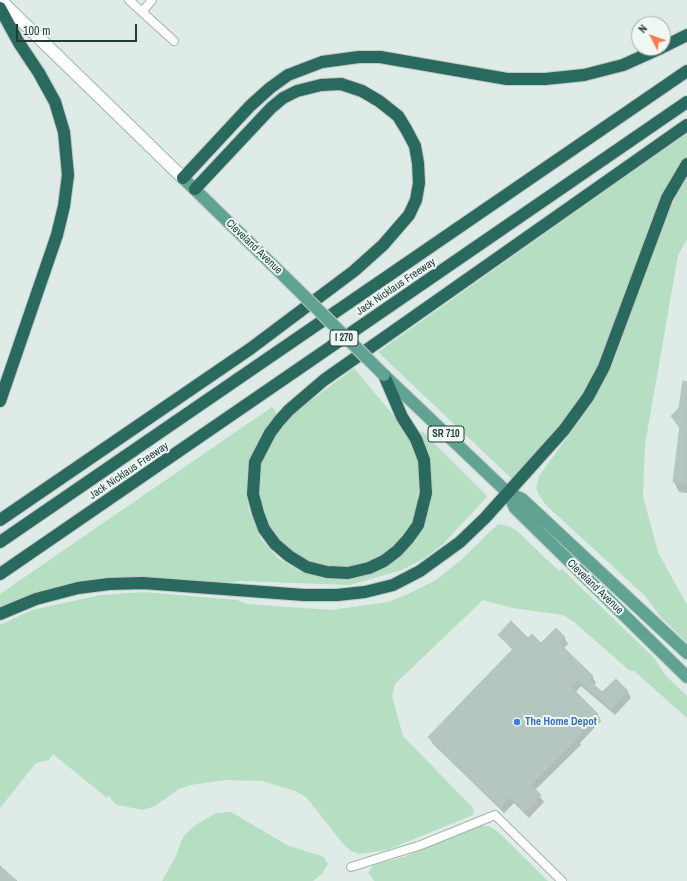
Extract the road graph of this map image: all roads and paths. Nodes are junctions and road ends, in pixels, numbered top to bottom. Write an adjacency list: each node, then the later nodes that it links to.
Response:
1 (0, 0): 14 (main road, Cleveland Avenue / SR 710)
2 (129, 0): 5 (street)
3 (152, 0): 5 (street)
4 (0, 8): 17 (highway)
5 (142, 12): 7 (street)
6 (687, 35): 8 (highway)
7 (174, 41)
8 (671, 43)
9 (644, 56): 14 (highway)
10 (687, 71): 20 (highway, Jack Nicklaus Freeway / I 270)
11 (687, 102): 21 (highway, Jack Nicklaus Freeway / I 270)
12 (687, 126): 16 (highway)
13 (687, 164): 18 (highway)
14 (183, 178): 15 (main road, Cleveland Avenue / SR 710)
15 (195, 189): 16 (main road, Cleveland Avenue / SR 710, bridge); 19 (highway)
16 (384, 375): 18 (main road, Cleveland Avenue / SR 710)
17 (0, 401)
18 (508, 493): 22 (highway); 23 (main road, Cleveland Avenue); 24 (main road, Cleveland Avenue)
19 (0, 520)
20 (0, 542)
21 (0, 574)
22 (0, 614)
23 (687, 653)
24 (687, 677)
25 (351, 867): 26 (street)
26 (562, 881)

